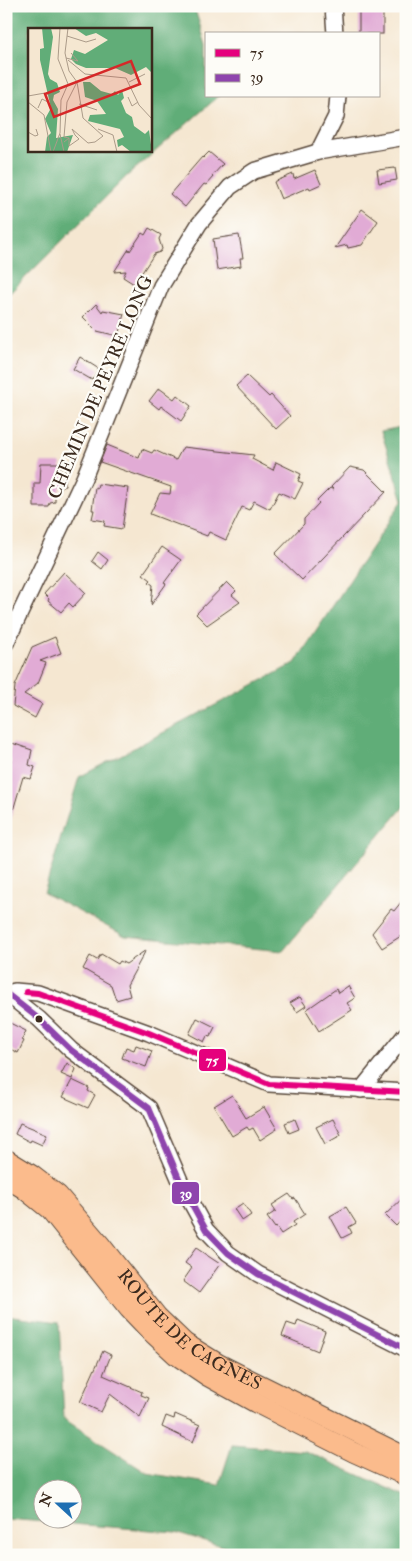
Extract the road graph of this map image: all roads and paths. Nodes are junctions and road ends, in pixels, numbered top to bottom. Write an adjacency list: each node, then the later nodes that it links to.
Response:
1 (333, 6): 2 (street)
2 (335, 32)
3 (338, 98): 5 (street)
4 (406, 137): 5 (street, CHEMIN DE PEYRE LONG)
5 (318, 152): 6 (street, CHEMIN DE PEYRE LONG)
6 (6, 643)
7 (6, 993): 9 (street); 13 (street)
8 (406, 1034): 9 (street)
9 (361, 1090): 10 (street)
10 (406, 1092)
11 (6, 1159): 14 (main road, ROUTE DE CAGNES)
12 (6, 1178): 15 (main road, ROUTE DE CAGNES)
13 (406, 1350)
14 (406, 1457)
15 (406, 1476)

